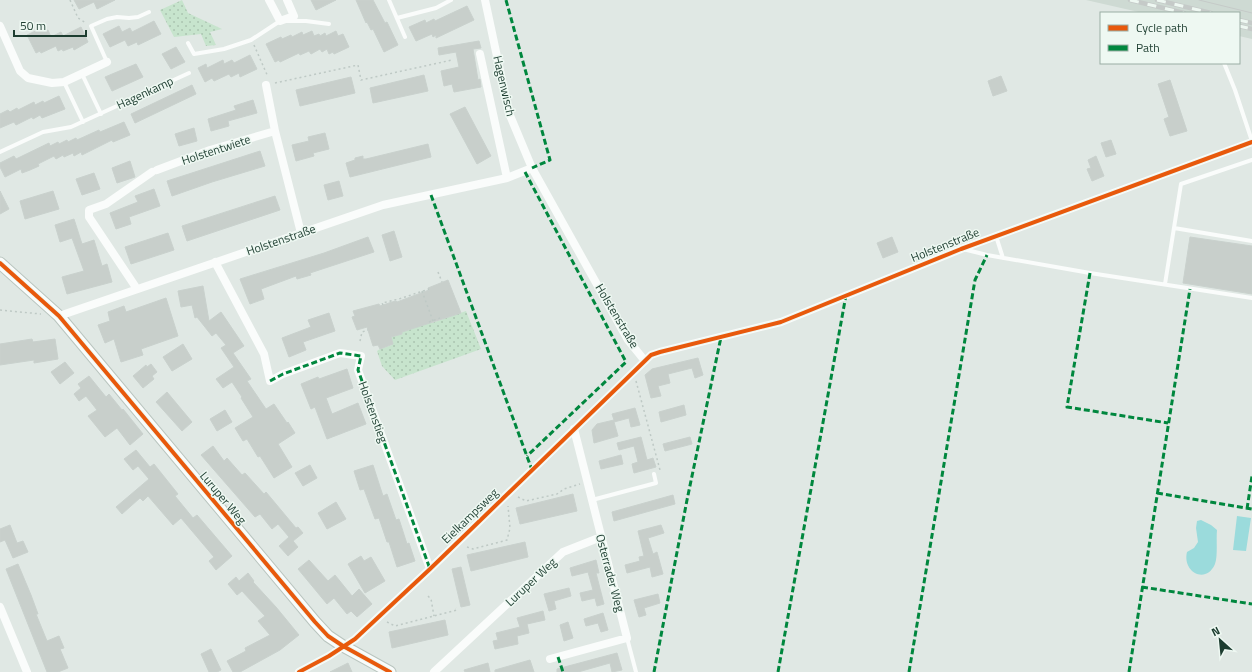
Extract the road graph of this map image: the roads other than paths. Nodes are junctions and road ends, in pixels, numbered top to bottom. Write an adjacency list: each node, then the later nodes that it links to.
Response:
1 (269, 0): 8 (street)
2 (287, 0): 8 (street)
3 (389, 0): 7 (lane)
4 (451, 0): 7 (lane)
5 (485, 0): 26 (street, Hagenwisch)
6 (149, 12): 14 (lane)
7 (397, 18): 11 (lane)
8 (280, 22): 9 (lane); 12 (lane)
9 (329, 24)
10 (0, 26): 18 (street)
11 (406, 37)
12 (188, 43)
13 (480, 54): 27 (street)
14 (107, 62): 17 (street)
15 (1224, 64): 23 (lane)
16 (189, 73): 20 (lane, Hagenkamp)
17 (82, 74): 18 (street); 20 (lane)
18 (64, 82): 21 (lane)
19 (266, 85): 22 (street)
20 (101, 114): 21 (lane, Hagenkamp)
21 (83, 122): 24 (lane, Hagenkamp)
22 (275, 131): 29 (street); 37 (street, Holstentwiete)
23 (1252, 142): 30 (street, Holstenstraße)
24 (0, 152)
25 (1252, 160): 28 (lane)
26 (532, 168): 27 (street, Holstenstraße); 40 (street, Holstenstraße)
27 (507, 178): 29 (street, Holstenstraße)
28 (1174, 228): 31 (lane); 36 (lane)
29 (301, 233): 34 (street, Holstenstraße)
30 (996, 236): 32 (street, Holstenstraße); 33 (lane)
31 (1252, 242)
32 (961, 248): 33 (lane, Holstenstraße); 40 (street, Holstenstraße)
33 (1003, 258): 36 (lane, Holstenstraße)
34 (215, 262): 37 (street, Holstenstraße); 45 (street, Holstenstieg)
35 (0, 263): 39 (street, Luruper Weg)
36 (1165, 284): 38 (lane, Holstenstraße)
37 (136, 289): 39 (street, Holstenstraße)
38 (1252, 298)
39 (59, 316): 48 (street, Luruper Weg)
40 (645, 361): 41 (street, Eielkampsweg)
41 (574, 429): 43 (street, Osterrader Weg); 45 (street, Eielkampsweg)
42 (654, 474): 43 (lane)
43 (592, 500): 44 (street, Osterrader Weg)
44 (601, 537): 47 (street, Osterrader Weg); 53 (street, Luruper Weg)
45 (430, 569): 48 (street, Eielkampsweg)
46 (0, 607): 50 (street)
47 (628, 638): 49 (street); 54 (lane)
48 (343, 646): 51 (street, Eielkampsweg); 52 (street, Luruper Weg)
49 (550, 659)
50 (27, 672)
51 (299, 672)
52 (390, 672)
53 (434, 672)
54 (636, 672)

